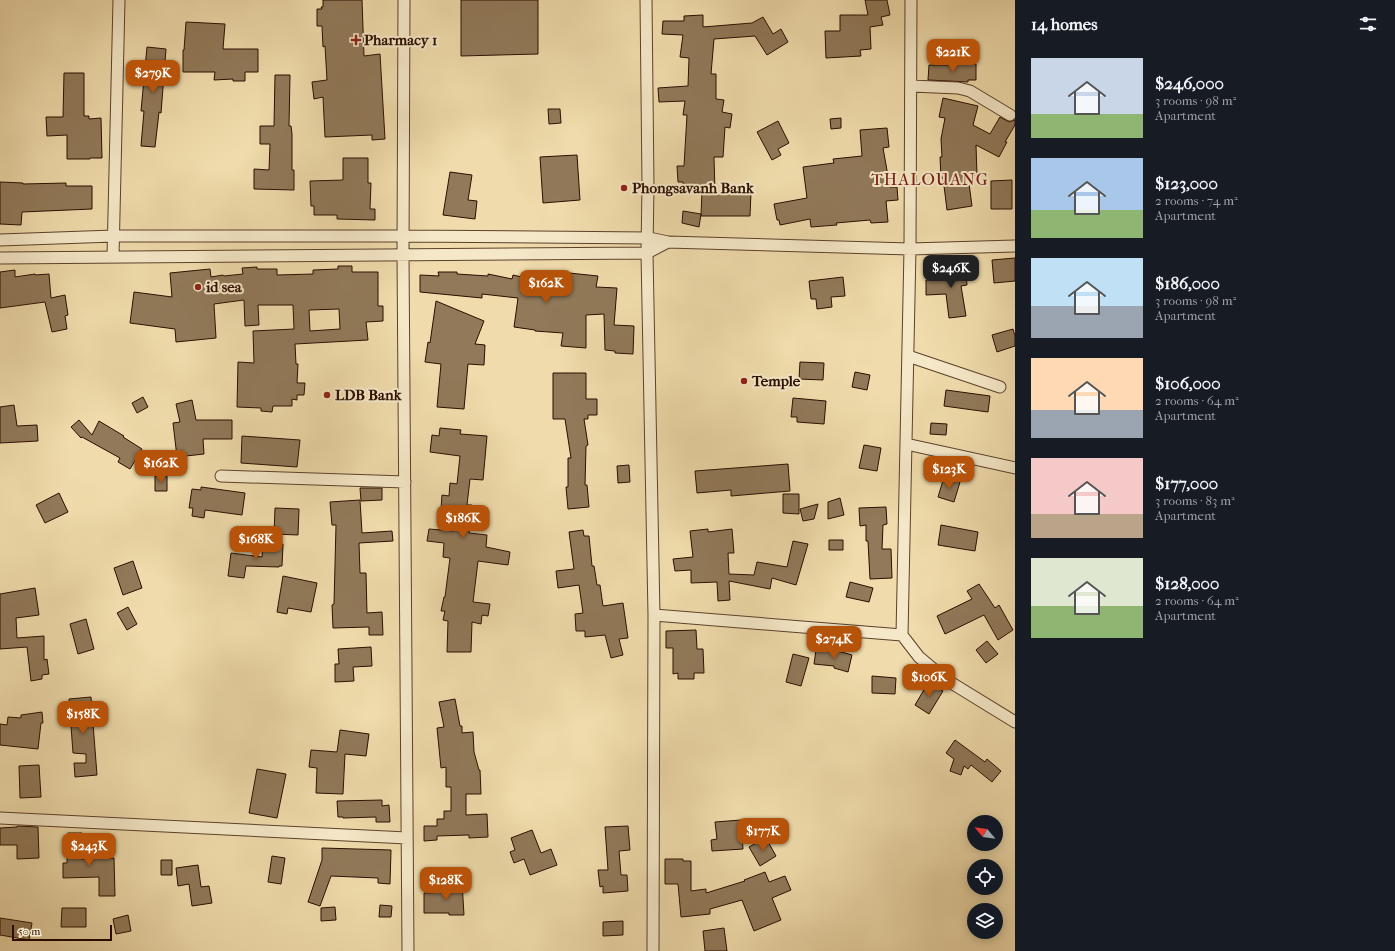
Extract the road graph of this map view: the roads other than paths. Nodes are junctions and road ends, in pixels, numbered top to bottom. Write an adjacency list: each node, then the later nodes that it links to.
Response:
1 (119, 0): 7 (street)
2 (404, 0): 8 (street)
3 (646, 0): 9 (street)
4 (911, 0): 5 (street)
5 (911, 86): 6 (street); 13 (street)
6 (1010, 115)
7 (114, 236): 8 (street); 10 (street); 16 (street)
8 (403, 236): 9 (street); 15 (street)
9 (649, 238): 11 (street); 14 (street)
10 (0, 240)
11 (668, 242): 13 (street); 14 (street)
12 (1015, 246): 13 (street)
13 (910, 249): 18 (street)
14 (647, 253): 15 (street); 24 (street)
15 (403, 254): 16 (street); 23 (street)
16 (113, 257): 17 (street)
17 (0, 258)
18 (908, 356): 19 (street); 20 (street)
19 (1000, 387)
20 (906, 444): 21 (street); 25 (street)
21 (1015, 468)
22 (220, 476): 23 (street)
23 (405, 482): 28 (street)
24 (654, 615): 25 (street); 30 (street)
25 (902, 635): 26 (street)
26 (1015, 722)
27 (0, 818): 28 (street)
28 (407, 838): 29 (street)
29 (408, 951)
30 (653, 951)

